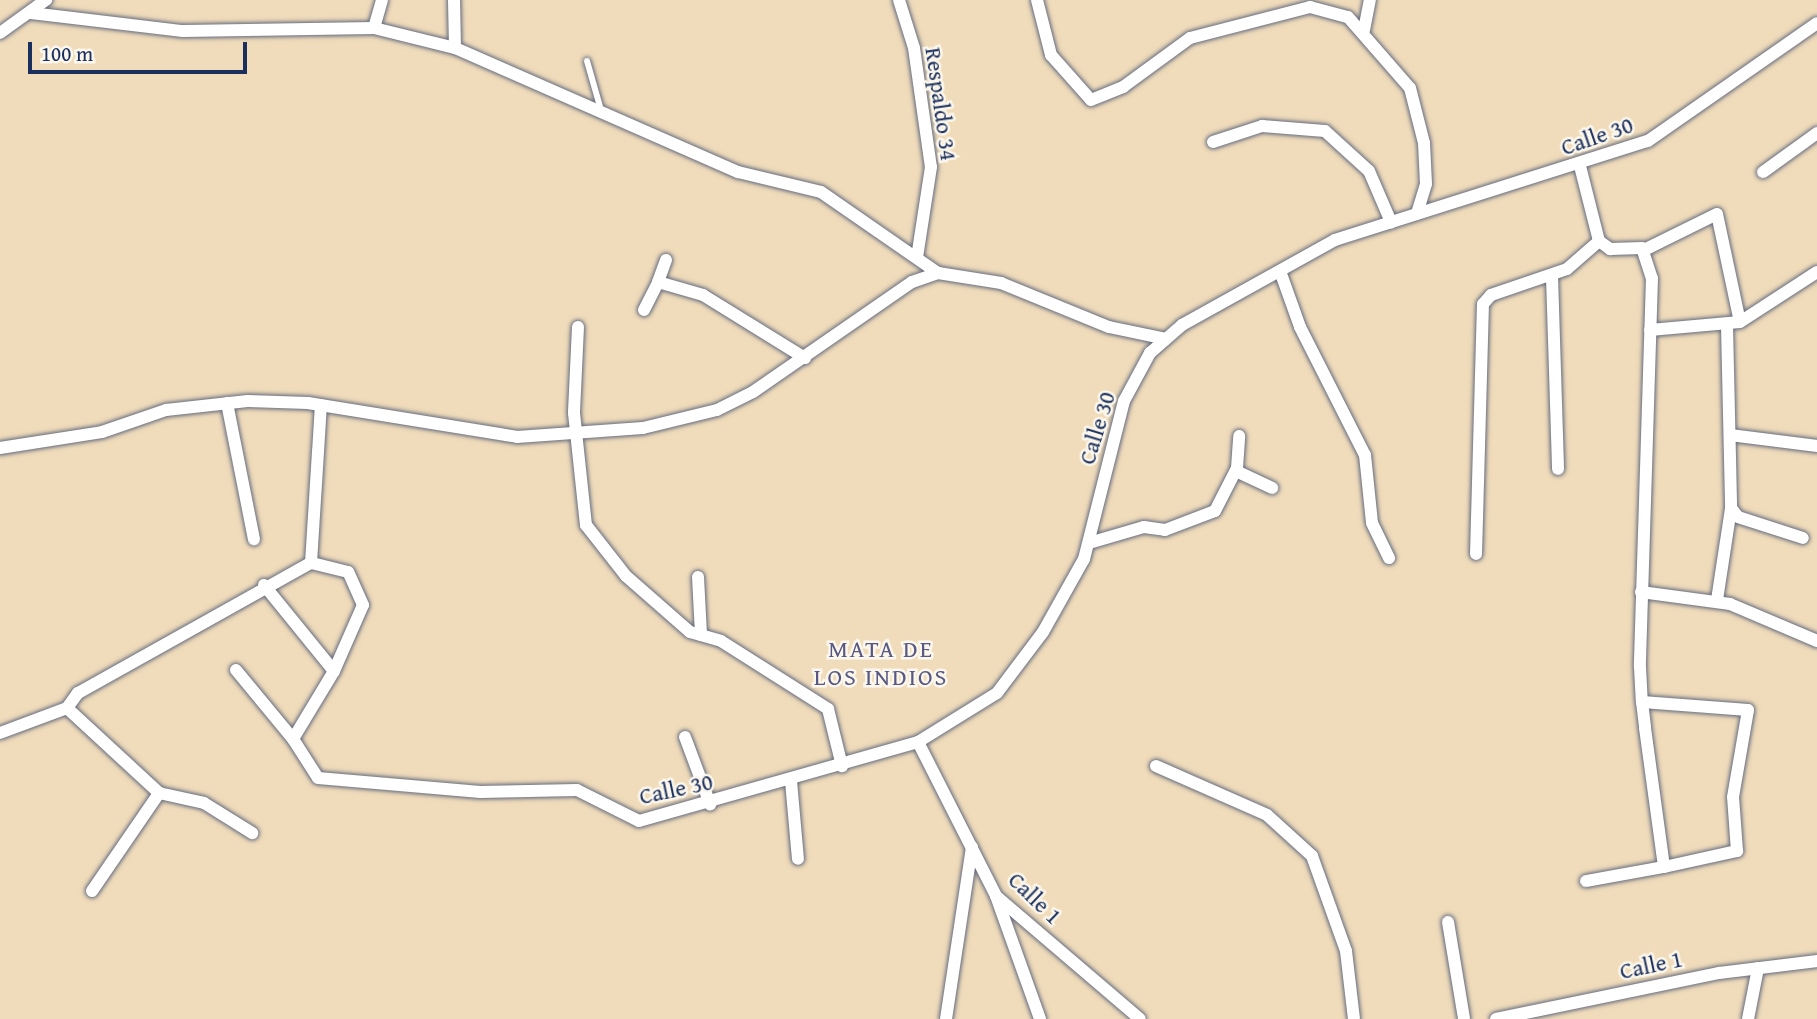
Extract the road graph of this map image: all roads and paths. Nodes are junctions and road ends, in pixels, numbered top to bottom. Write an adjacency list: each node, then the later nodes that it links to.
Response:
1 (46, 0): 8 (street)
2 (382, 0): 10 (street)
3 (454, 0): 13 (street)
4 (899, 0): 24 (street, Respaldo 34)
5 (1037, 0): 7 (street)
6 (1370, 0): 11 (street)
7 (1308, 3): 11 (street)
8 (31, 13): 10 (street); 12 (street)
9 (1817, 23): 18 (street, Calle 30)
10 (374, 28): 13 (street)
11 (1364, 30): 20 (street)
12 (0, 33)
13 (455, 48): 15 (street)
14 (587, 61): 15 (lane)
15 (601, 110): 24 (street)
16 (1817, 133): 19 (street)
17 (1213, 142): 21 (street)
18 (1580, 166): 20 (street, Calle 30); 22 (street)
19 (1763, 172)
20 (1417, 214): 21 (street, Calle 30)
21 (1391, 222): 26 (street, Calle 30)
22 (1599, 241): 23 (street); 29 (street)
23 (1644, 250): 32 (street); 34 (street)
24 (917, 257): 28 (street)
25 (666, 260): 30 (street)
26 (1280, 271): 35 (street, Calle 30); 52 (street)
27 (1817, 272): 32 (street)
28 (938, 273): 35 (street); 36 (street)
29 (1552, 276): 44 (street); 51 (street)
30 (658, 282): 31 (street); 36 (street)
31 (644, 310)
32 (1733, 324): 34 (street); 40 (street)
33 (578, 327): 39 (street)
34 (1650, 331): 56 (street)
35 (1167, 339): 50 (street, Calle 30)
36 (805, 358): 39 (street)
37 (227, 403): 38 (street); 43 (street); 49 (street)
38 (321, 405): 39 (street); 53 (street)
39 (581, 435): 58 (street)
40 (1730, 435): 42 (street); 47 (street)
41 (1239, 436): 45 (street)
42 (1817, 446)
43 (0, 448)
44 (1558, 469)
45 (1236, 471): 46 (street); 50 (street)
46 (1272, 488)
47 (1731, 509): 48 (street); 57 (street)
48 (1803, 538)
49 (254, 540)
50 (1088, 543): 67 (street, Calle 30)
51 (1476, 554)
52 (1389, 558)
53 (312, 564): 55 (street); 61 (street)
54 (698, 576): 58 (street)
55 (264, 585): 61 (street); 63 (street)
56 (1641, 592): 57 (street); 62 (street)
57 (1717, 600): 59 (street)
58 (701, 635): 68 (street)
59 (1817, 642)
60 (236, 670): 66 (street)
61 (334, 671): 66 (street)
62 (1642, 702): 76 (street); 76 (street)
63 (67, 708): 64 (street); 71 (street)
64 (0, 733)
65 (685, 737): 72 (street)
66 (293, 739): 72 (street, Calle 30)
67 (918, 742): 68 (street, Calle 30); 74 (street, Calle 1)
68 (842, 766): 70 (street, Calle 30)
69 (1156, 766): 86 (street)
70 (791, 781): 72 (street, Calle 30); 75 (street)
71 (159, 793): 73 (street); 78 (street)
72 (710, 804)
73 (252, 833)
74 (972, 847): 79 (street, Calle 1); 83 (street)
75 (798, 859)
76 (1664, 867): 77 (street)
77 (1586, 881)
78 (92, 891)
79 (996, 895): 84 (street); 85 (street, Calle 1)
80 (1448, 922): 87 (street)
81 (1817, 961): 82 (street, Calle 1)
82 (1758, 968): 88 (street, Calle 1); 89 (street)
83 (946, 1019)
84 (1040, 1019)
85 (1140, 1019)
86 (1354, 1019)
87 (1464, 1019)
88 (1496, 1019)
89 (1748, 1019)

